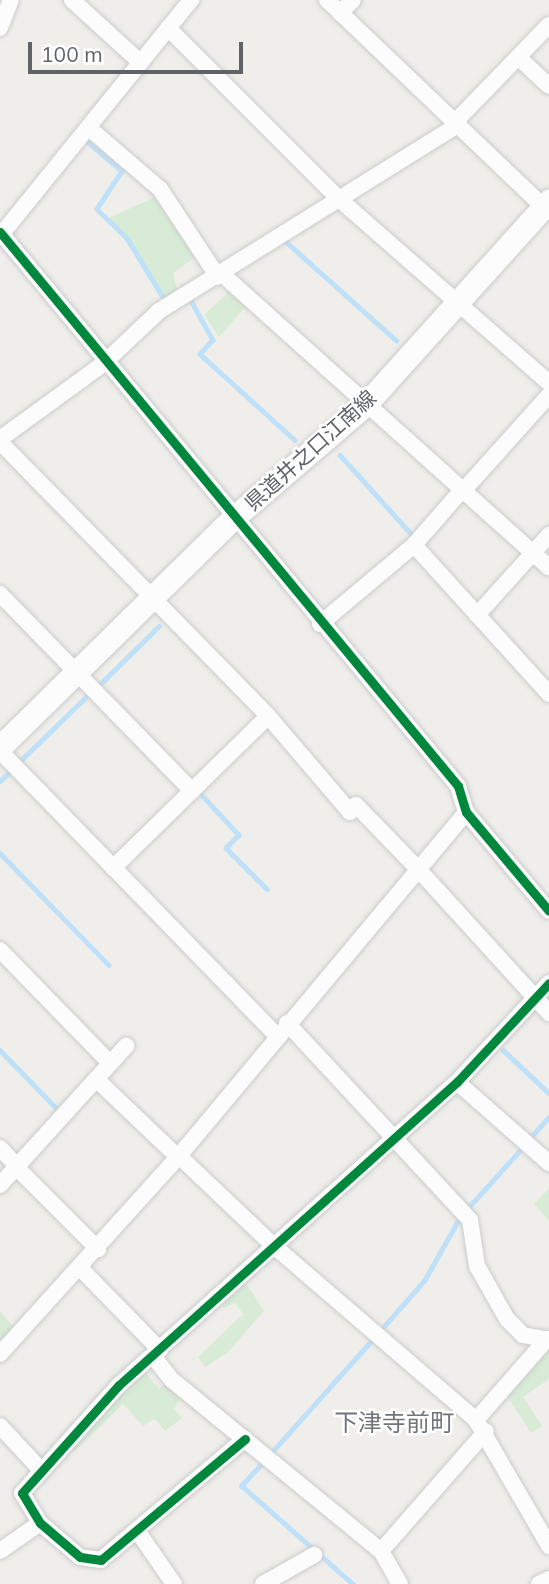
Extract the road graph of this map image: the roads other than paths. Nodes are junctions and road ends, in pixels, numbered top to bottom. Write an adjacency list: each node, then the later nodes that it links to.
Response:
1 (11, 0): 8 (street)
2 (72, 0): 11 (street)
3 (191, 0): 9 (street)
4 (327, 0): 6 (street)
5 (353, 0): 6 (street)
6 (340, 13): 13 (street)
7 (549, 25): 10 (street)
8 (0, 28)
9 (168, 29): 11 (street); 15 (street)
10 (518, 57): 12 (street); 13 (street)
11 (141, 63): 14 (street)
12 (549, 86)
13 (455, 125): 15 (street); 16 (street)
14 (89, 128): 17 (street); 18 (street)
15 (339, 199): 18 (street); 19 (street)
16 (547, 207): 19 (main road, 県道井之口江南線)
17 (1, 235): 20 (street)
18 (220, 276): 20 (street); 23 (street)
19 (456, 304): 21 (street); 23 (main road, 県道井之口江南線)
20 (103, 364): 24 (street); 26 (street)
21 (549, 383)
22 (549, 395): 25 (street)
23 (365, 405): 25 (street); 26 (main road, 県道井之口江南線)
24 (0, 440): 32 (street)
25 (463, 491): 28 (street); 29 (street)
26 (232, 520): 32 (main road, 県道井之口江南線); 34 (street)
27 (549, 534): 29 (street)
28 (414, 545): 33 (street); 34 (street)
29 (533, 553): 30 (street); 33 (street)
30 (549, 567)
31 (0, 594): 35 (street)
32 (152, 599): 35 (main road, 県道井之口江南線); 37 (street)
33 (477, 615): 36 (street)
34 (320, 624): 40 (street)
35 (77, 672): 38 (main road, 県道井之口江南線); 39 (street)
36 (549, 694)
37 (268, 716): 39 (street); 42 (street)
38 (0, 749): 41 (street)
39 (192, 791): 41 (street)
40 (466, 812): 42 (street); 43 (street)
41 (113, 868): 49 (street)
42 (418, 869): 46 (street); 48 (street)
43 (549, 911)
44 (0, 950): 51 (street)
45 (549, 983): 46 (street)
46 (533, 998): 47 (street); 53 (street)
47 (549, 1013)
48 (287, 1023): 49 (street); 54 (street)
49 (276, 1036): 56 (street)
50 (126, 1046): 51 (street)
51 (110, 1063): 52 (street)
52 (96, 1079): 56 (street); 58 (street)
53 (457, 1082): 54 (street); 57 (street)
54 (394, 1133): 60 (street); 63 (street)
55 (0, 1148): 58 (street)
56 (178, 1156): 60 (street); 61 (street)
57 (549, 1163)
58 (18, 1167): 59 (street); 61 (street)
59 (0, 1185)
60 (275, 1247): 64 (street); 67 (street)
61 (98, 1249): 62 (street)
62 (81, 1269): 64 (street); 65 (street)
63 (548, 1340): 67 (street)
64 (156, 1353): 68 (street); 69 (street)
65 (0, 1354)
66 (0, 1426): 69 (street)
67 (481, 1426): 72 (street); 74 (street)
68 (245, 1439): 71 (street); 74 (street)
69 (40, 1469): 70 (street)
70 (40, 1522): 71 (street); 73 (street)
71 (138, 1532): 77 (street)
72 (549, 1546)
73 (0, 1550)
74 (381, 1551): 79 (street)
75 (314, 1555): 78 (street)
76 (549, 1579): 80 (street)
77 (174, 1584)
78 (263, 1584)
79 (400, 1584)
80 (540, 1584)

